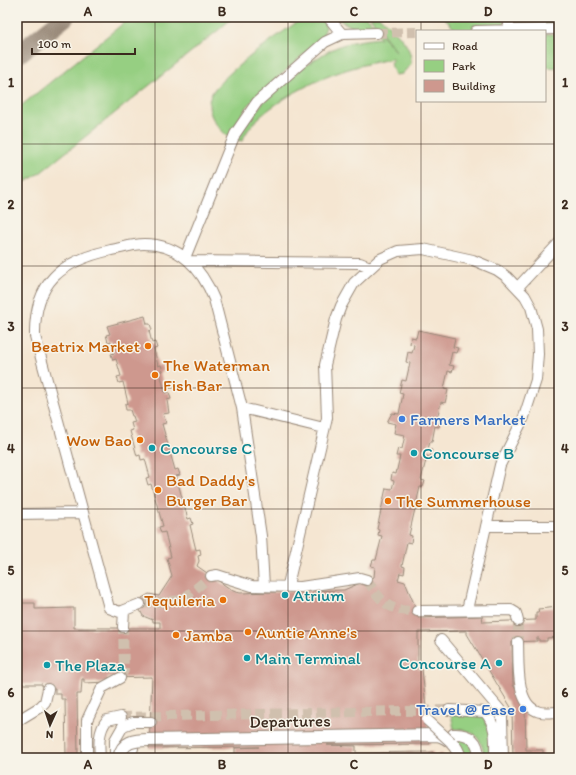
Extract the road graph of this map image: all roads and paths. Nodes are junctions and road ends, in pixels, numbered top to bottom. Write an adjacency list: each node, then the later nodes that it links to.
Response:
1 (328, 17): 6 (lane)
2 (509, 17): 4 (lane)
3 (559, 29): 4 (lane)
4 (509, 30)
5 (377, 33): 6 (lane)
6 (342, 34): 8 (lane)
7 (559, 243): 10 (lane)
8 (187, 259): 9 (lane); 11 (lane); 13 (lane)
9 (370, 267): 10 (lane); 12 (lane)
10 (518, 286): 15 (lane)
11 (242, 408): 12 (lane); 20 (lane)
12 (324, 428): 19 (lane)
13 (83, 513): 14 (lane); 23 (lane)
14 (17, 514)
15 (486, 526): 16 (lane); 22 (lane)
16 (559, 526)
17 (211, 576): 20 (lane)
18 (367, 580): 19 (lane)
19 (288, 585): 20 (lane)
20 (264, 586)
21 (140, 604): 23 (lane)
22 (467, 610): 24 (lane); 25 (lane)
23 (124, 611): 26 (lane)
24 (417, 611)
25 (518, 621)
26 (123, 627)
27 (441, 640): 45 (lane)
28 (518, 642): 32 (lane)
29 (120, 678): 38 (lane)
30 (48, 689): 35 (lane)
31 (449, 710): 44 (lane)
32 (559, 712)
33 (121, 717): 39 (lane)
34 (427, 720): 37 (lane, bridge)
35 (19, 722)
36 (151, 722): 40 (lane)
37 (452, 738): 41 (main road, Departures, bridge); 42 (main road); 43 (lane)
38 (87, 758)
39 (100, 758)
40 (115, 758)
41 (119, 758)
42 (460, 758)
43 (479, 758)
44 (495, 758)
45 (504, 758)

